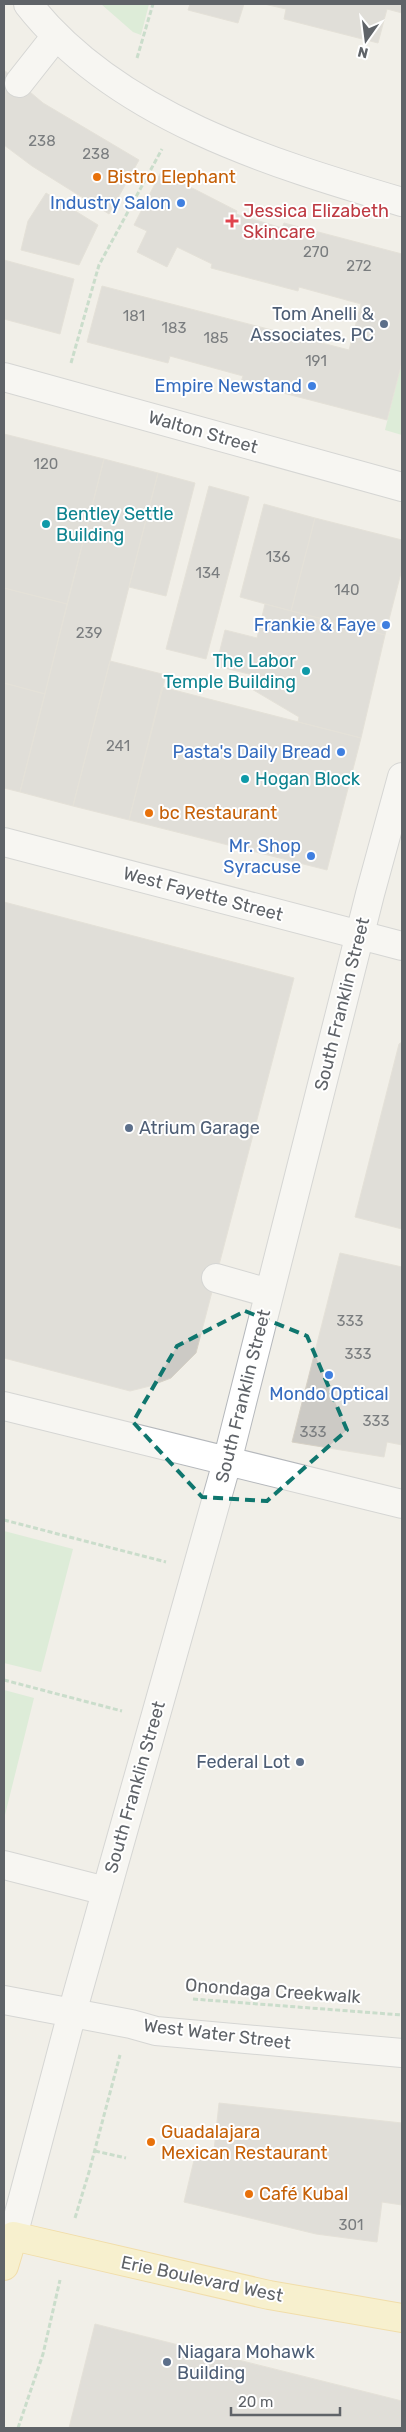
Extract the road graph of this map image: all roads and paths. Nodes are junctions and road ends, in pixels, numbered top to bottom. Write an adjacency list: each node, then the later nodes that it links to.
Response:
1 (28, 4): 3 (street)
2 (153, 4): 5 (path)
3 (56, 36): 4 (street); 5 (street)
4 (19, 83)
5 (127, 92): 6 (street)
6 (178, 120): 7 (street); 9 (path)
7 (402, 202)
8 (4, 377): 9 (street, Walton Street)
9 (62, 392): 10 (street, Walton Street)
10 (402, 487)
11 (402, 777): 13 (street, South Franklin Street)
12 (4, 842): 13 (street, West Fayette Street)
13 (360, 934): 14 (street, West Fayette Street); 16 (street, South Franklin Street)
14 (402, 946)
15 (216, 1278): 16 (street)
16 (269, 1293): 18 (street, South Franklin Street)
17 (4, 1406): 18 (street)
18 (227, 1462): 19 (street); 21 (street, South Franklin Street)
19 (402, 1504)
20 (4, 1520): 21 (path)
21 (196, 1570): 23 (street, South Franklin Street)
22 (4, 1680): 23 (path)
23 (154, 1719): 25 (street, South Franklin Street)
24 (4, 1864): 25 (street)
25 (106, 1891): 28 (street, South Franklin Street)
26 (190, 1998): 29 (path, Onondaga Creekwalk)
27 (4, 2000): 28 (street, West Water Street)
28 (72, 2013): 30 (street, West Water Street); 35 (street, South Franklin Street)
29 (402, 2015)
30 (402, 2053)
31 (118, 2061): 32 (path)
32 (95, 2151): 33 (path); 34 (path)
33 (126, 2158)
34 (81, 2193)
35 (8, 2235): 36 (main road); 38 (main road, Erie Boulevard West)
36 (4, 2266)
37 (53, 2307): 39 (path)
38 (402, 2318)
39 (18, 2428)

